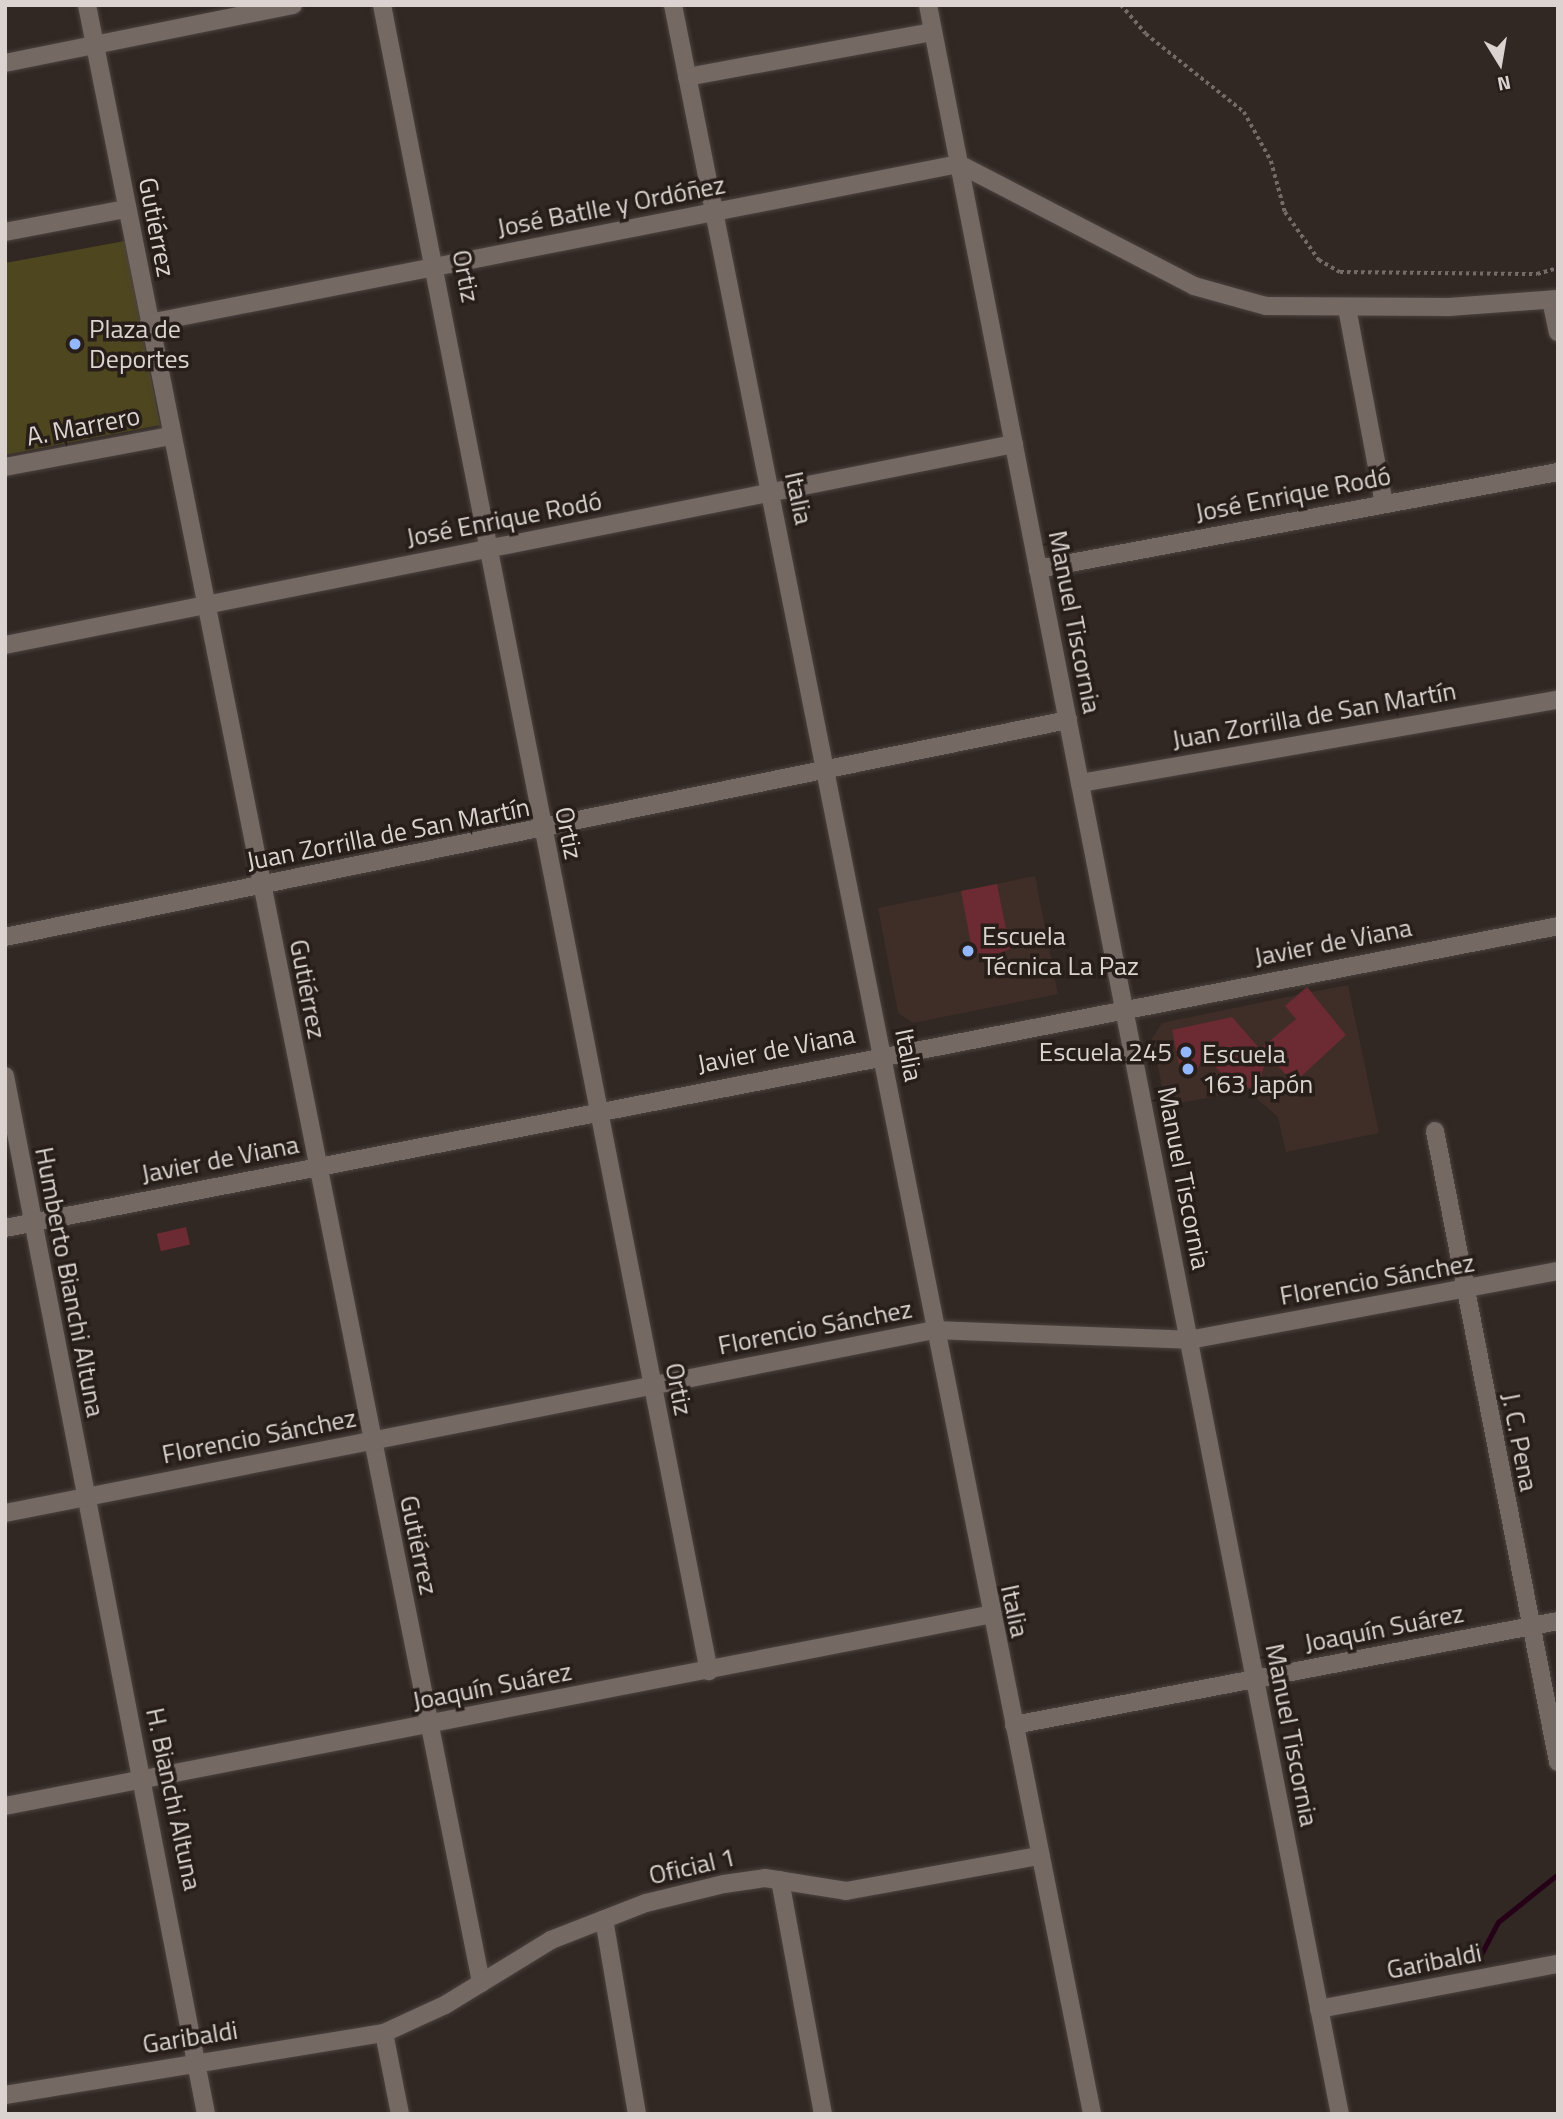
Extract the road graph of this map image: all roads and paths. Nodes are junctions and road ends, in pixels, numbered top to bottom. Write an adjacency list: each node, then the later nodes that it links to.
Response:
1 (87, 5): 8 (street, Gutiérrez)
2 (293, 5): 8 (street)
3 (382, 5): 15 (street, Ortiz)
4 (673, 5): 10 (street, Italia)
5 (928, 5): 7 (street, Manuel Tiscornia)
6 (1121, 5): 16 (path)
7 (933, 32): 10 (street); 11 (street, Manuel Tiscornia)
8 (94, 46): 9 (street); 12 (street, Gutiérrez)
9 (5, 64)
10 (687, 77): 13 (street, Italia)
11 (959, 164): 13 (street, José Batlle y Ordóñez); 18 (street); 22 (street, Manuel Tiscornia)
12 (126, 209): 14 (street); 19 (street, Gutiérrez)
13 (714, 214): 15 (street, José Batlle y Ordóñez); 25 (street, Italia)
14 (5, 232)
15 (438, 266): 19 (street, José Batlle y Ordóñez); 27 (street, Ortiz)
16 (1558, 268)
17 (1554, 300): 18 (street); 20 (street)
18 (1347, 308): 26 (street)
19 (149, 323): 21 (street, Gutiérrez)
20 (1558, 332)
21 (171, 436): 23 (street, A. Marrero); 29 (street, Gutiérrez)
22 (1014, 443): 25 (street, José Enrique Rodó); 28 (street, Manuel Tiscornia)
23 (5, 467)
24 (1558, 472): 26 (street, José Enrique Rodó)
25 (770, 491): 27 (street, José Enrique Rodó); 33 (street, Italia)
26 (1384, 503): 28 (street, José Enrique Rodó)
27 (491, 549): 29 (street, José Enrique Rodó); 35 (street, Ortiz)
28 (1038, 569): 32 (street, Manuel Tiscornia)
29 (205, 605): 30 (street, José Enrique Rodó); 36 (street, Gutiérrez)
30 (5, 645)
31 (1558, 699): 34 (street, Juan Zorrilla de San Martín)
32 (1068, 720): 33 (street, Juan Zorrilla de San Martín); 34 (street, Manuel Tiscornia)
33 (829, 770): 35 (street, Juan Zorrilla de San Martín); 40 (street, Italia)
34 (1080, 783): 39 (street, Manuel Tiscornia)
35 (541, 830): 36 (street, Juan Zorrilla de San Martín); 42 (street, Ortiz)
36 (261, 887): 38 (street, Juan Zorrilla de San Martín); 44 (street, Gutiérrez)
37 (1558, 926): 39 (street, Javier de Viana)
38 (5, 937)
39 (1124, 1009): 40 (street, Javier de Viana); 50 (street, Manuel Tiscornia)
40 (882, 1055): 42 (street, Javier de Viana); 49 (street, Italia)
41 (5, 1076): 45 (street, Humberto Bianchi Altuna)
42 (597, 1112): 44 (street, Javier de Viana); 51 (street, Ortiz)
43 (1436, 1131): 48 (street, J. C. Pena)
44 (316, 1167): 45 (street, Javier de Viana); 52 (street, Gutiérrez)
45 (32, 1223): 46 (street, Javier de Viana); 53 (street, Humberto Bianchi Altuna)
46 (5, 1228)
47 (1558, 1271): 48 (street, Florencio Sánchez)
48 (1465, 1290): 50 (street, Florencio Sánchez); 57 (street, J. C. Pena)
49 (934, 1330): 50 (street, Florencio Sánchez); 51 (street, Florencio Sánchez); 55 (street, Italia)
50 (1189, 1340): 59 (street, Manuel Tiscornia)
51 (652, 1387): 52 (street, Florencio Sánchez); 58 (street, Ortiz)
52 (371, 1441): 53 (street, Florencio Sánchez); 60 (street, Gutiérrez)
53 (85, 1497): 54 (street, Florencio Sánchez); 63 (street, H. Bianchi Altuna)
54 (5, 1513)
55 (988, 1615): 58 (street, Joaquín Suárez); 61 (street, Italia)
56 (1558, 1621): 57 (street, Joaquín Suárez)
57 (1530, 1626): 59 (street, Joaquín Suárez); 62 (street, J. C. Pena)
58 (709, 1671): 60 (street, Joaquín Suárez)
59 (1255, 1680): 61 (street, Joaquín Suárez); 70 (street, Manuel Tiscornia)
60 (429, 1725): 63 (street, Joaquín Suárez); 69 (street, Gutiérrez)
61 (1014, 1725): 65 (street, Italia)
62 (1558, 1762)
63 (143, 1780): 64 (street, Joaquín Suárez); 72 (street, H. Bianchi Altuna)
64 (5, 1807)
65 (1039, 1856): 66 (street, Oficial 1); 78 (street, Italia)
66 (780, 1881): 67 (street, Oficial 1); 77 (street)
67 (604, 1919): 69 (street, Oficial 1); 76 (street)
68 (1558, 1964): 70 (street, Garibaldi)
69 (481, 1983): 71 (street, Oficial 1)
70 (1319, 2009): 79 (street, Manuel Tiscornia)
71 (384, 2033): 72 (street, Garibaldi); 75 (street)
72 (196, 2062): 73 (street, Garibaldi); 74 (street, H. Bianchi Altuna)
73 (5, 2095)
74 (205, 2114)
75 (400, 2114)
76 (637, 2114)
77 (823, 2114)
78 (1091, 2114)
79 (1340, 2114)

